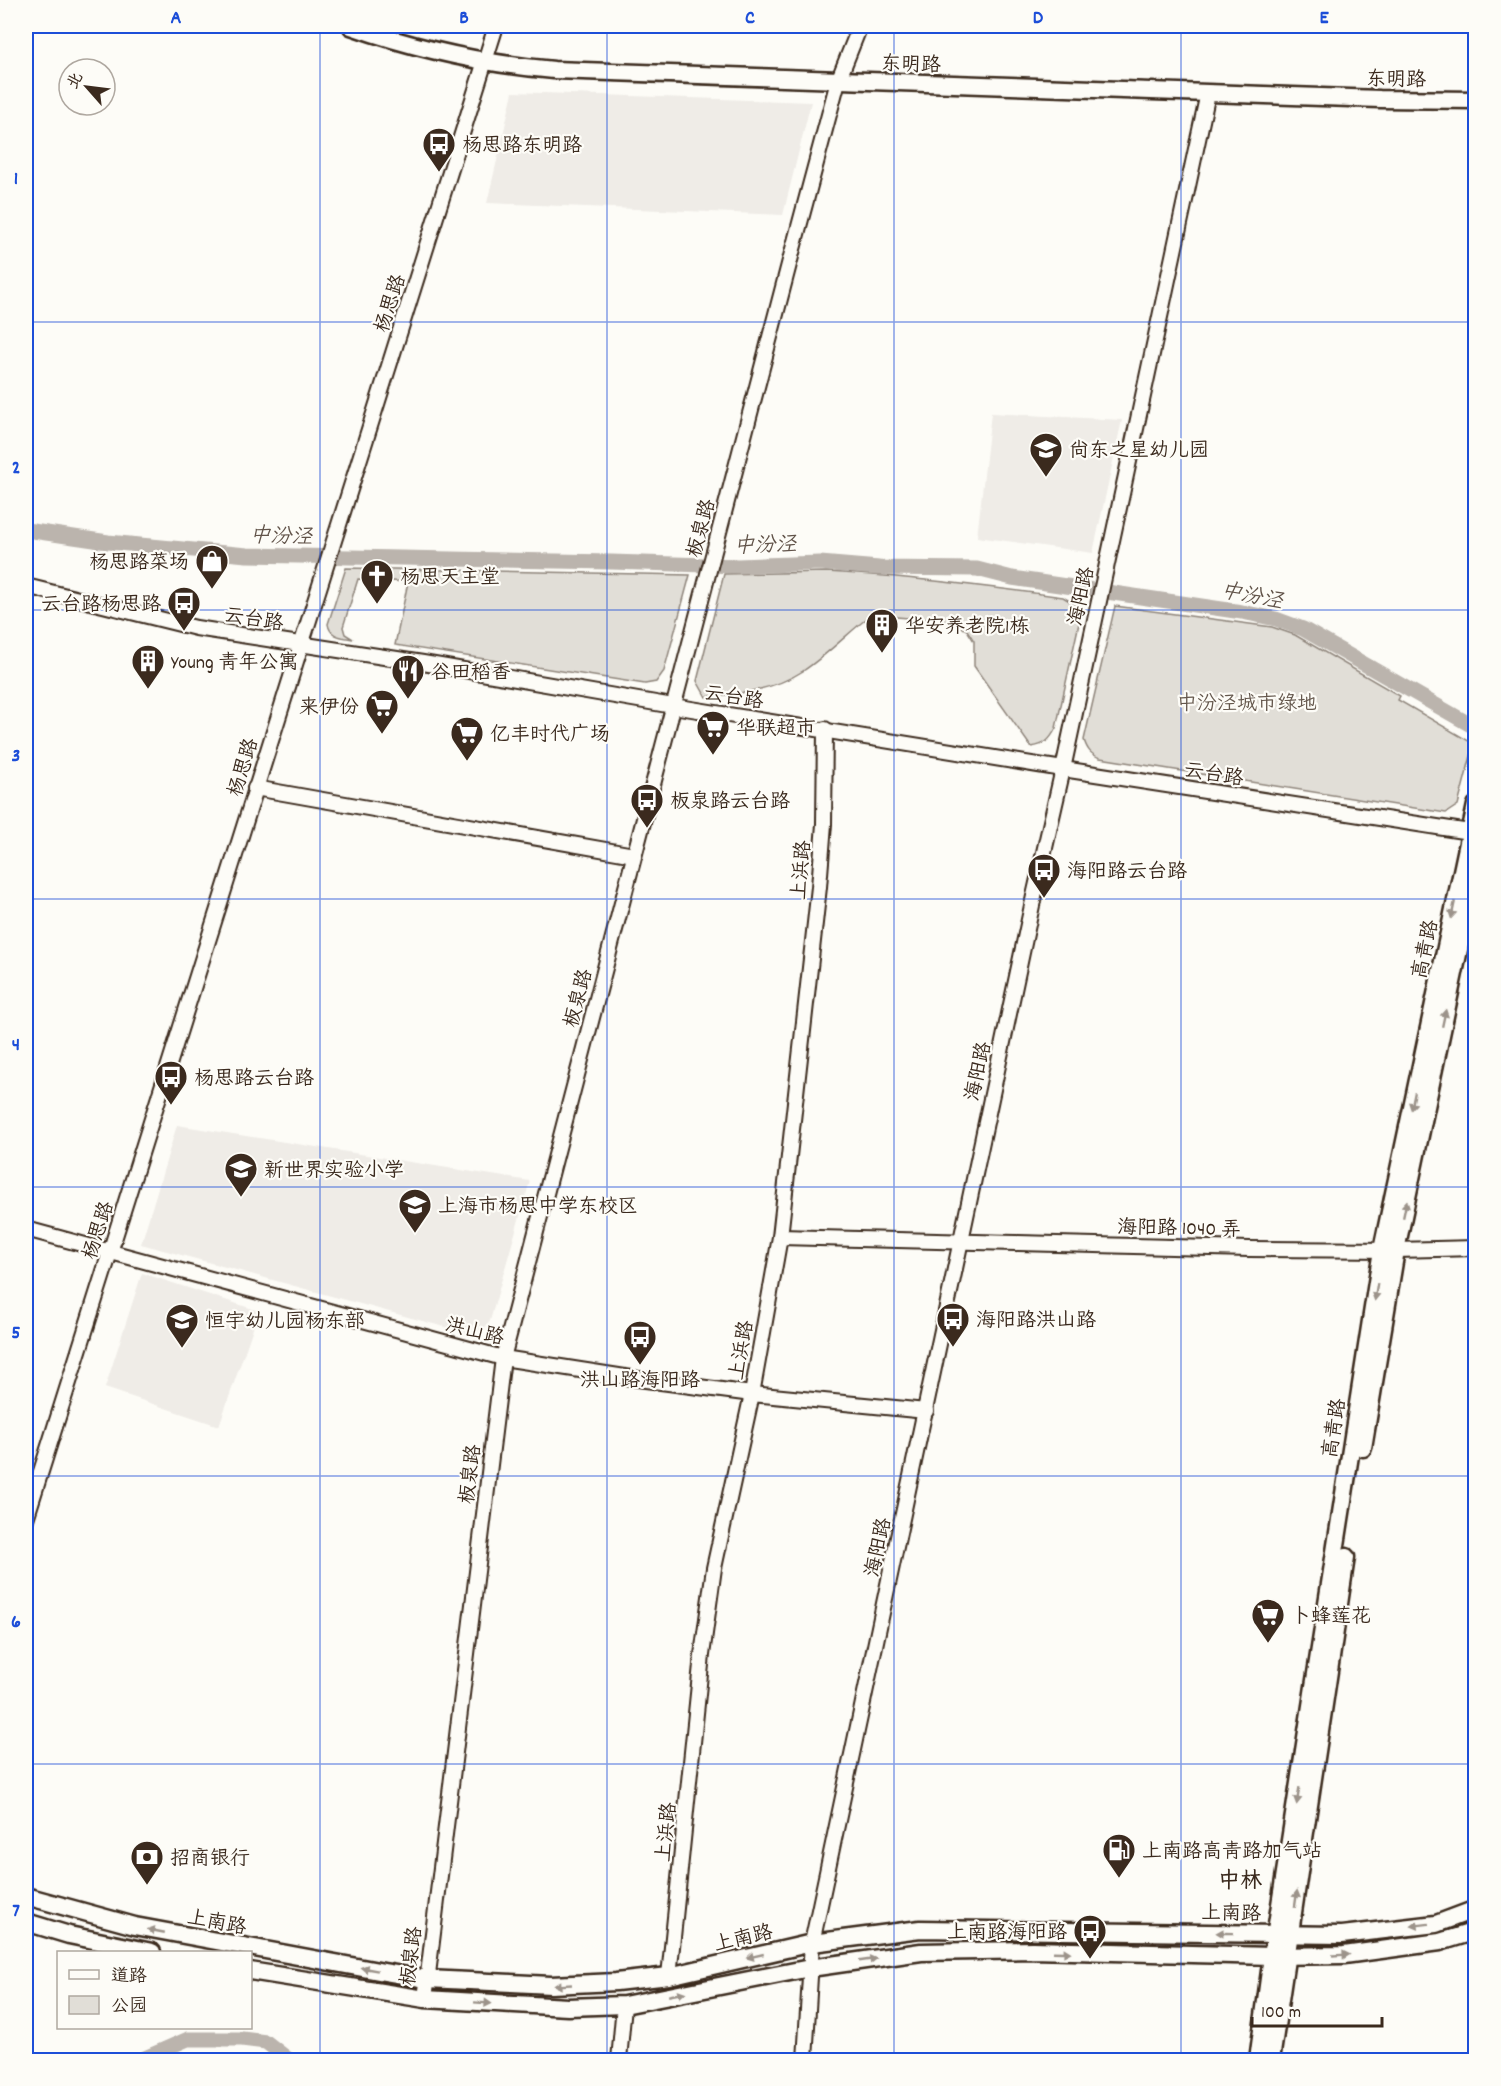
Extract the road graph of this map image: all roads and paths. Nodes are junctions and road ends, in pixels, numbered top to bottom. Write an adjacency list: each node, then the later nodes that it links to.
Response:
1 (351, 26): 4 (main road, 东明路)
2 (496, 26): 4 (street, 杨思路)
3 (860, 26): 5 (street, 板泉路)
4 (483, 62): 5 (main road, 东明路); 9 (street, 杨思路)
5 (838, 81): 6 (main road, 东明路); 10 (street, 板泉路)
6 (1208, 93): 7 (main road, 东明路); 12 (street, 海阳路)
7 (1476, 100)
8 (26, 586): 9 (street, 云台路)
9 (300, 645): 10 (street, 云台路); 13 (street, 杨思路)
10 (673, 706): 11 (street, 云台路); 16 (street, 板泉路)
11 (825, 729): 12 (street, 云台路); 19 (street, 上浜路)
12 (1063, 769): 15 (street, 云台路); 20 (street, 海阳路)
13 (255, 788): 16 (street); 23 (street, 杨思路)
14 (1476, 806): 15 (main road, 高青路)
15 (1473, 833): 22 (main road, 高青路, one-way to 22)
16 (634, 855): 24 (street, 板泉路)
17 (1476, 868): 22 (main road, 高青路, one-way to 17)
18 (26, 1229): 23 (street, 洪山路)
19 (780, 1237): 20 (street, 海阳路 1040 弄); 25 (street, 上浜路)
20 (960, 1242): 22 (street, 海阳路 1040 弄); 26 (street, 海阳路)
21 (1476, 1248): 22 (street)
22 (1389, 1250): 32 (main road, 高青路)
23 (110, 1253): 24 (street, 洪山路); 27 (street, 杨思路)
24 (503, 1358): 25 (street, 洪山路); 39 (street, 板泉路)
25 (752, 1394): 26 (street, 洪山路); 38 (street, 上浜路)
26 (926, 1411): 33 (street, 海阳路)
27 (26, 1519)
28 (26, 1896): 39 (main road, 上南路, one-way to 28)
29 (1476, 1909): 32 (main road, 上南路, one-way to 32)
30 (26, 1922): 34 (main road)
31 (1476, 1931): 35 (main road, one-way to 31)
32 (1283, 1935): 33 (main road, 上南路, one-way to 33); 35 (main road, 高青路)
33 (812, 1943): 36 (street, 海阳路); 38 (main road, 上南路, one-way to 38)
34 (143, 1951)
35 (1280, 1956): 36 (main road, one-way to 35); 44 (main road, 高青路); 45 (main road, 高青路)
36 (810, 1968): 41 (main road, one-way to 36); 43 (street, 海阳路)
37 (252, 1971): 40 (main road)
38 (669, 1976): 39 (main road, 上南路, one-way to 39)
39 (427, 1979): 40 (street, 板泉路)
40 (425, 1999): 41 (main road, one-way to 41)
41 (624, 2005): 42 (street)
42 (619, 2061)
43 (805, 2061)
44 (1258, 2061)
45 (1271, 2061)

